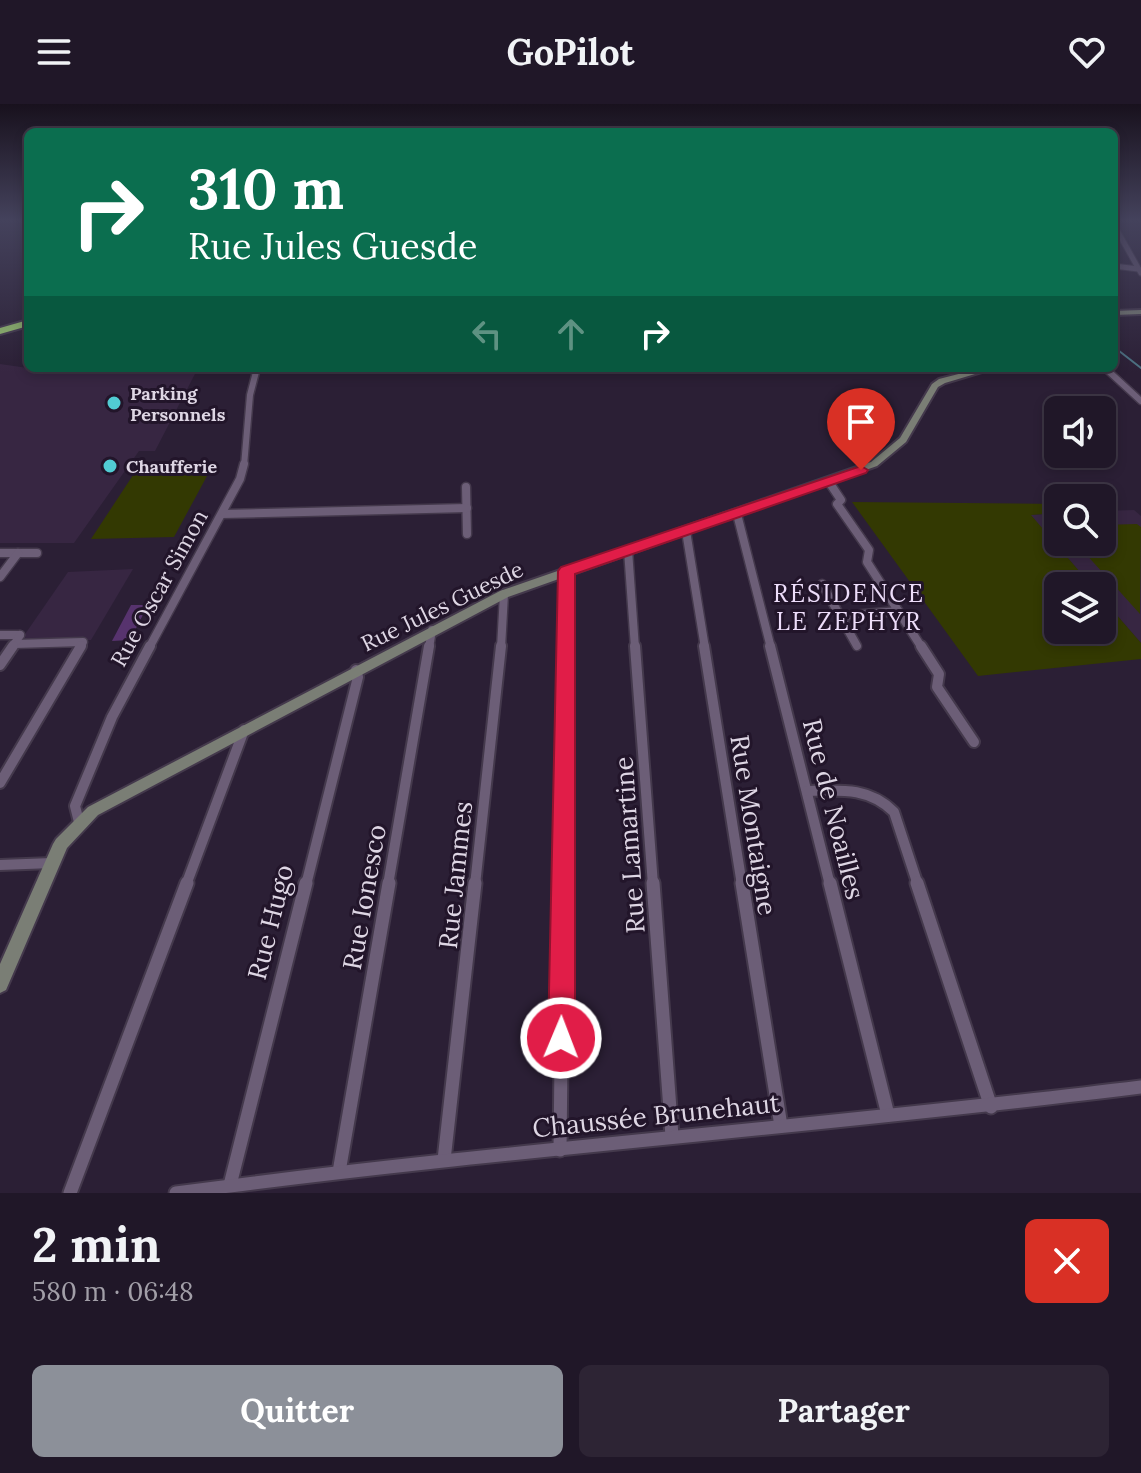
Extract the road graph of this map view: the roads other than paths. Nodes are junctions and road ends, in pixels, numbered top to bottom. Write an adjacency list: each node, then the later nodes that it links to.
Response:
1 (1141, 312): 2 (main road)
2 (1118, 313)
3 (24, 324): 4 (highway)
4 (0, 331)
5 (255, 372): 12 (street, Rue Oscar Simon)
6 (976, 372): 9 (main road, Rue Jules Guesde)
7 (1109, 372): 8 (street)
8 (1141, 401)
9 (829, 482): 13 (main road, Rue Jules Guesde); 24 (street)
10 (466, 487): 11 (street)
11 (467, 508): 12 (street); 15 (street)
12 (222, 514): 36 (street, Rue Oscar Simon)
13 (737, 514): 14 (main road, Rue Jules Guesde); 35 (street, Rue de Noailles)
14 (686, 531): 16 (main road, Rue Jules Guesde); 43 (street, Rue Montaigne)
15 (467, 534)
16 (628, 550): 20 (main road, Rue Jules Guesde); 44 (street, Rue Lamartine)
17 (0, 553): 18 (street)
18 (18, 553): 19 (street); 21 (street)
19 (37, 553)
20 (566, 571): 23 (main road, Rue Jules Guesde); 45 (street)
21 (0, 577)
22 (822, 584): 25 (street)
23 (504, 594): 26 (main road, Rue Jules Guesde); 46 (street, Rue Jammes)
24 (898, 611): 25 (street); 33 (street)
25 (841, 616): 29 (street)
26 (432, 630): 31 (main road, Rue Jules Guesde); 47 (street, Rue Ionesco)
27 (0, 635): 28 (street)
28 (17, 639): 30 (street); 34 (street)
29 (857, 646)
30 (0, 665)
31 (356, 670): 32 (main road, Rue Jules Guesde); 48 (street, Rue Hugo)
32 (244, 730): 36 (main road, Rue Jules Guesde); 49 (street)
33 (974, 742)
34 (0, 783)
35 (807, 791): 41 (street); 42 (street, Rue de Noailles)
36 (79, 822): 37 (main road)
37 (52, 863): 38 (street); 39 (main road)
38 (0, 865)
39 (0, 984)
40 (1141, 1087): 41 (street, Chaussée Brunehaut)
41 (991, 1107): 42 (street, Chaussée Brunehaut)
42 (888, 1115): 43 (street, Chaussée Brunehaut)
43 (781, 1126): 44 (street, Chaussée Brunehaut)
44 (672, 1136): 45 (street, Chaussée Brunehaut)
45 (560, 1150): 46 (street, Chaussée Brunehaut)
46 (444, 1160): 47 (street, Chaussée Brunehaut)
47 (339, 1172): 48 (street, Chaussée Brunehaut)
48 (230, 1185): 50 (street, Chaussée Brunehaut)
49 (70, 1193)
50 (176, 1193)

